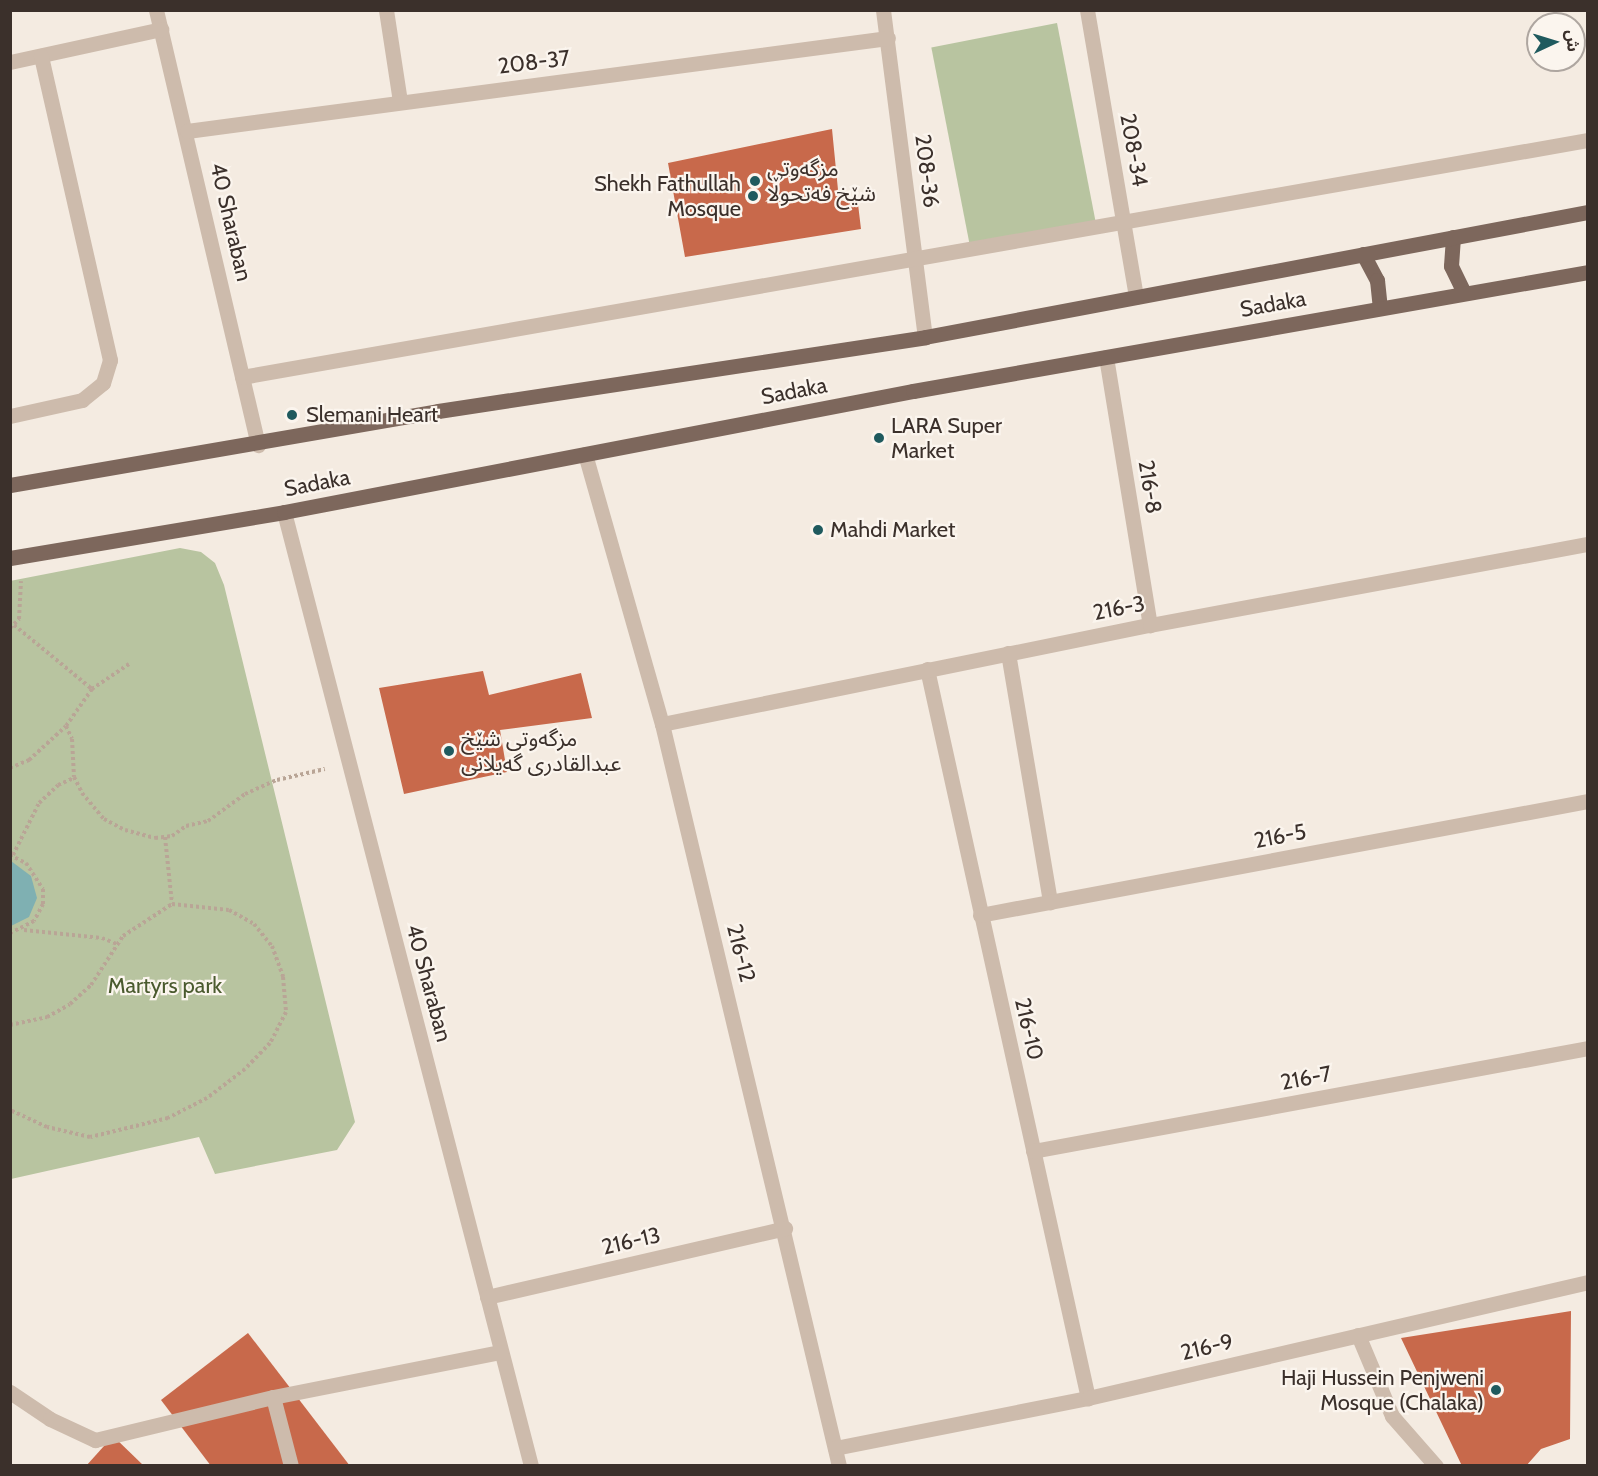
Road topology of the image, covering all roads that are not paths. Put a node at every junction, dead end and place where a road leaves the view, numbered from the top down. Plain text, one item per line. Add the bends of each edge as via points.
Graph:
1 (156, 10) edge
2 (386, 10) edge
3 (883, 10) edge
4 (1087, 10) edge
5 (160, 29) junction
6 (888, 38) junction
7 (40, 56) junction
8 (10, 62) edge
9 (400, 102) junction
10 (187, 131) junction
11 (1587, 140) edge
12 (1587, 212) edge
13 (1124, 223) junction
14 (1453, 237) junction
15 (1364, 254) junction
16 (916, 261) junction
17 (1587, 272) edge
18 (1464, 293) junction
19 (1136, 297) junction
20 (1380, 309) junction
21 (926, 337) junction
22 (1106, 357) junction
23 (242, 377) junction
24 (10, 416) edge
25 (258, 445) junction
26 (585, 454) junction
27 (10, 485) edge
28 (284, 512) junction
29 (1587, 544) edge
30 (15, 557) edge
31 (1150, 625) junction
32 (1008, 653) junction
33 (927, 669) junction
34 (662, 724) junction
35 (1587, 801) edge
36 (1050, 902) junction
37 (980, 915) junction
38 (1587, 1048) edge
39 (1033, 1151) junction
40 (785, 1228) junction
41 (1587, 1282) edge
42 (487, 1297) junction
43 (1358, 1335) junction
44 (501, 1352) junction
45 (10, 1392) edge
46 (273, 1397) junction
47 (1088, 1398) junction
48 (835, 1448) junction
49 (291, 1466) edge
50 (531, 1466) edge
51 (840, 1466) edge
52 (1436, 1466) edge

1 - 5 street, 40 Sharaban
2 - 9 street
3 - 6 street, 208-36
4 - 13 street, 208-34
5 - 7 street
5 - 10 street, 40 Sharaban
6 - 9 street, 208-37
6 - 16 street, 208-36
7 - 8 street
7 - 24 street via 110,360 103,383 82,400
9 - 10 street, 208-37
10 - 23 street, 40 Sharaban
11 - 13 street
12 - 14 main road, Sadaka
13 - 16 street
13 - 19 street, 208-34
14 - 15 main road, Sadaka
14 - 18 main road via 1451,266
15 - 19 main road, Sadaka
15 - 20 main road via 1377,280
16 - 21 street, 208-36
16 - 23 street
17 - 18 main road, Sadaka
18 - 20 main road, Sadaka
19 - 21 main road, Sadaka
20 - 22 main road, Sadaka
21 - 25 main road, Sadaka via 438,411
22 - 26 main road, Sadaka
22 - 31 street, 216-8
23 - 25 street, 40 Sharaban
25 - 27 main road, Sadaka
26 - 28 main road, Sadaka
26 - 34 street, 216-12
28 - 30 main road, Sadaka
28 - 42 street, 40 Sharaban
29 - 31 street, 216-3
31 - 32 street, 216-3
32 - 33 street, 216-3
32 - 36 street
33 - 34 street, 216-3
33 - 37 street, 216-10
34 - 40 street, 216-12
35 - 36 street, 216-5
36 - 37 street, 216-5
37 - 39 street, 216-10
38 - 39 street, 216-7
39 - 47 street, 216-10
40 - 42 street, 216-13
40 - 48 street, 216-12
41 - 43 street, 216-9
42 - 44 street, 40 Sharaban
43 - 47 street, 216-9
43 - 52 street via 1392,1416
44 - 46 street
44 - 50 street, 40 Sharaban
45 - 46 street via 50,1419 95,1440
46 - 49 street
47 - 48 street, 216-9
48 - 51 street, 216-12

